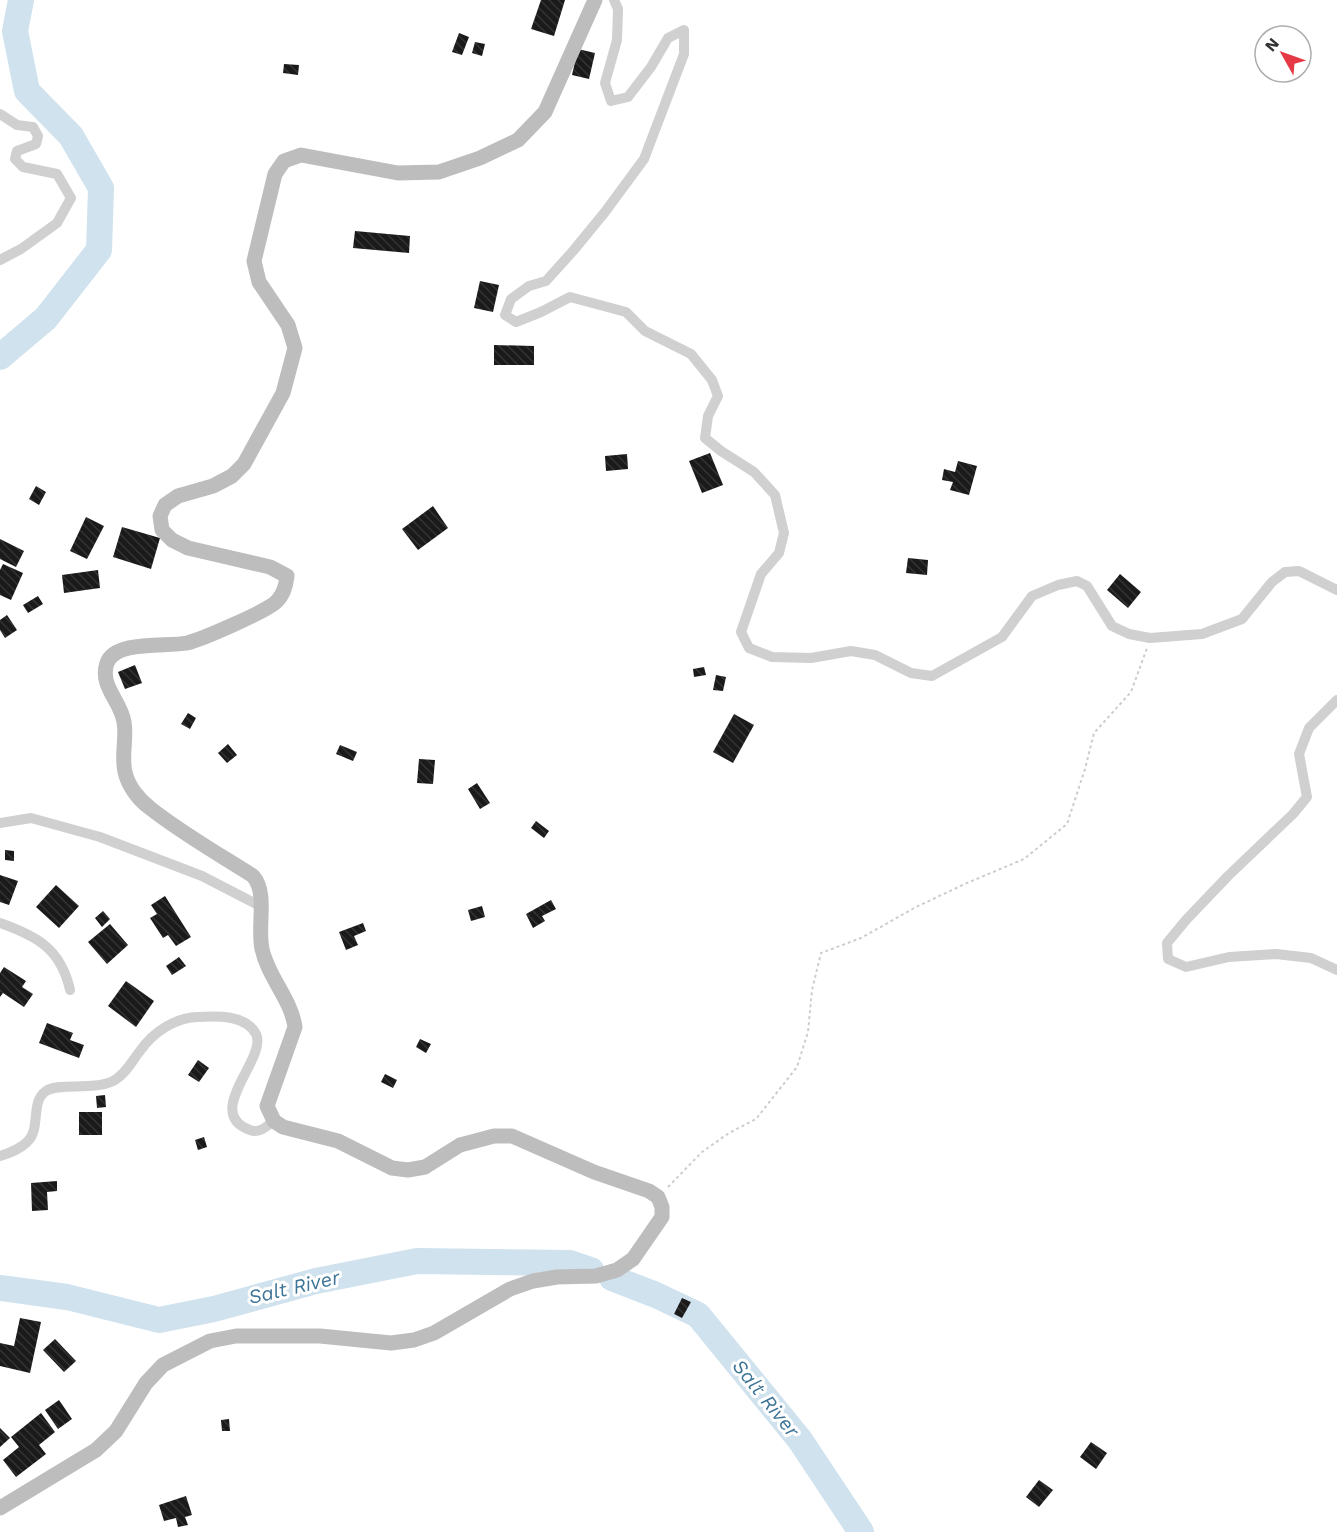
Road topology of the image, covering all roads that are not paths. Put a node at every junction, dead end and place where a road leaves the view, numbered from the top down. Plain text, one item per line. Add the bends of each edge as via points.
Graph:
1 (595, 0) edge
2 (614, 0) edge
3 (0, 114) edge
4 (0, 260) edge
5 (1337, 590) edge
6 (1337, 700) edge
7 (0, 823) edge
8 (260, 906) junction
9 (0, 923) edge
10 (1337, 970) edge
11 (70, 990) dead end
12 (274, 1121) junction
13 (0, 1156) edge
14 (0, 1508) edge

1 - 8 street via 545,112 518,140 439,172 398,173 301,155 284,161 274,174 254,261 259,282 288,325 295,348 284,393 244,464 232,476 178,496 160,516 162,530 172,540 188,548 270,567 287,576 285,588 277,601 263,611 189,643 130,647 117,652 108,661 105,674 108,690 123,713 124,770 131,788 149,808 252,876 261,892
2 - 5 street via 618,9 617,40 604,83 611,101 628,97 668,38 684,30 684,54 644,159 573,251 546,281 529,286 511,299 505,315 516,322 570,297 626,312 645,331 691,354 712,380 718,396 708,416 705,438 754,472 775,495 784,533 779,553 761,574 741,632 749,648 772,657 811,658 851,651 875,655 911,673 932,676 1002,637 1032,596 1058,585 1077,581 1088,586 1112,626 1150,638 1202,634 1242,618 1285,572 1299,571
3 - 4 street via 16,125 33,127 38,136 36,144 17,151 15,159 23,167 57,174 71,198 57,223
6 - 10 street via 1310,728 1299,754 1307,797 1167,943 1168,959 1186,967 1229,957 1276,954 1311,958
7 - 8 street via 31,818 100,837 202,876
8 - 12 street via 261,946 267,967 295,1026 267,1106
9 - 11 street via 28,933 56,954 67,974
12 - 13 street via 254,1132 234,1118 235,1095 257,1046 256,1034 243,1022 222,1016 189,1017 173,1022 153,1037 113,1081 90,1088 54,1087 45,1091 28,1141
12 - 14 street via 283,1127 338,1141 392,1168 408,1170 425,1167 460,1145 494,1136 512,1136 649,1191 658,1197 662,1217 633,1259 617,1270 596,1276 533,1281 510,1289 434,1333 414,1340 391,1343 320,1336 236,1336 210,1341 164,1365 146,1383 116,1431 96,1450

